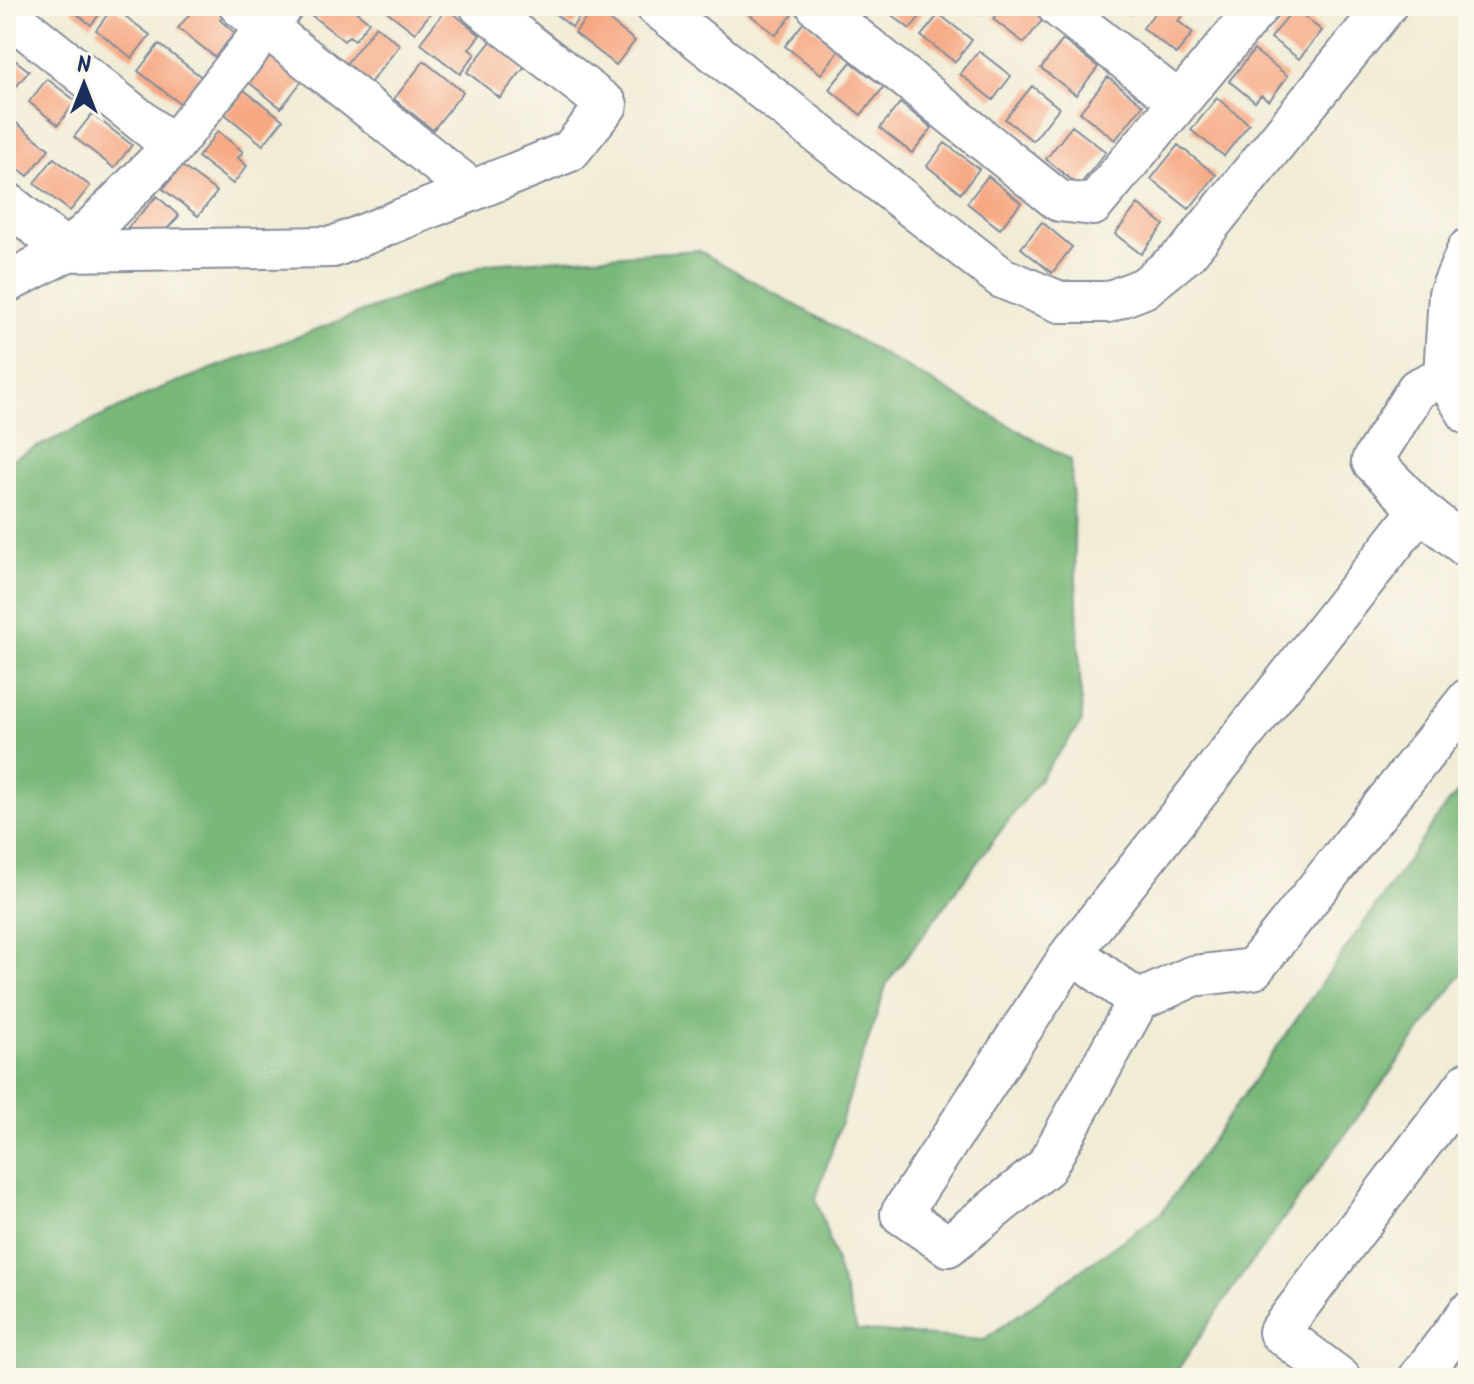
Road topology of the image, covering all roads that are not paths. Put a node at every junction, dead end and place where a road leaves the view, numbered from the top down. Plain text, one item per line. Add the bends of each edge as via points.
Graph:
1 (480, 6) edge
2 (656, 6) edge
3 (817, 6) edge
4 (1057, 6) edge
5 (1259, 6) edge
6 (1386, 6) edge
7 (6, 13) edge
8 (263, 13) edge
9 (1179, 102) junction
10 (173, 146) junction
11 (472, 190) junction
12 (6, 202) edge
13 (1468, 249) edge
14 (67, 251) junction
15 (6, 283) edge
16 (1444, 376) junction
17 (1468, 414) edge
18 (1420, 510) junction
19 (1468, 548) edge
20 (1468, 699) edge
21 (1072, 952) junction
22 (1138, 1001) junction
23 (1468, 1082) edge
24 (1468, 1313) edge
25 (1340, 1378) edge
26 (1419, 1378) edge

1 - 11 street via 607,105 570,151
2 - 6 street via 1002,278 1060,302 1108,302 1144,288 1187,253
3 - 9 street via 1059,201 1093,205
4 - 9 street
5 - 9 street
7 - 10 street
8 - 10 street
8 - 11 street
10 - 14 street
11 - 14 street via 333,247
12 - 14 street
13 - 16 street via 1449,294
14 - 15 street
16 - 17 street
16 - 18 street via 1417,389 1372,461
18 - 19 street
18 - 21 street
20 - 22 street via 1253,969 1193,976
21 - 22 street
21 - 22 street via 901,1214 948,1246 1046,1167
23 - 25 street via 1279,1332
24 - 26 street

